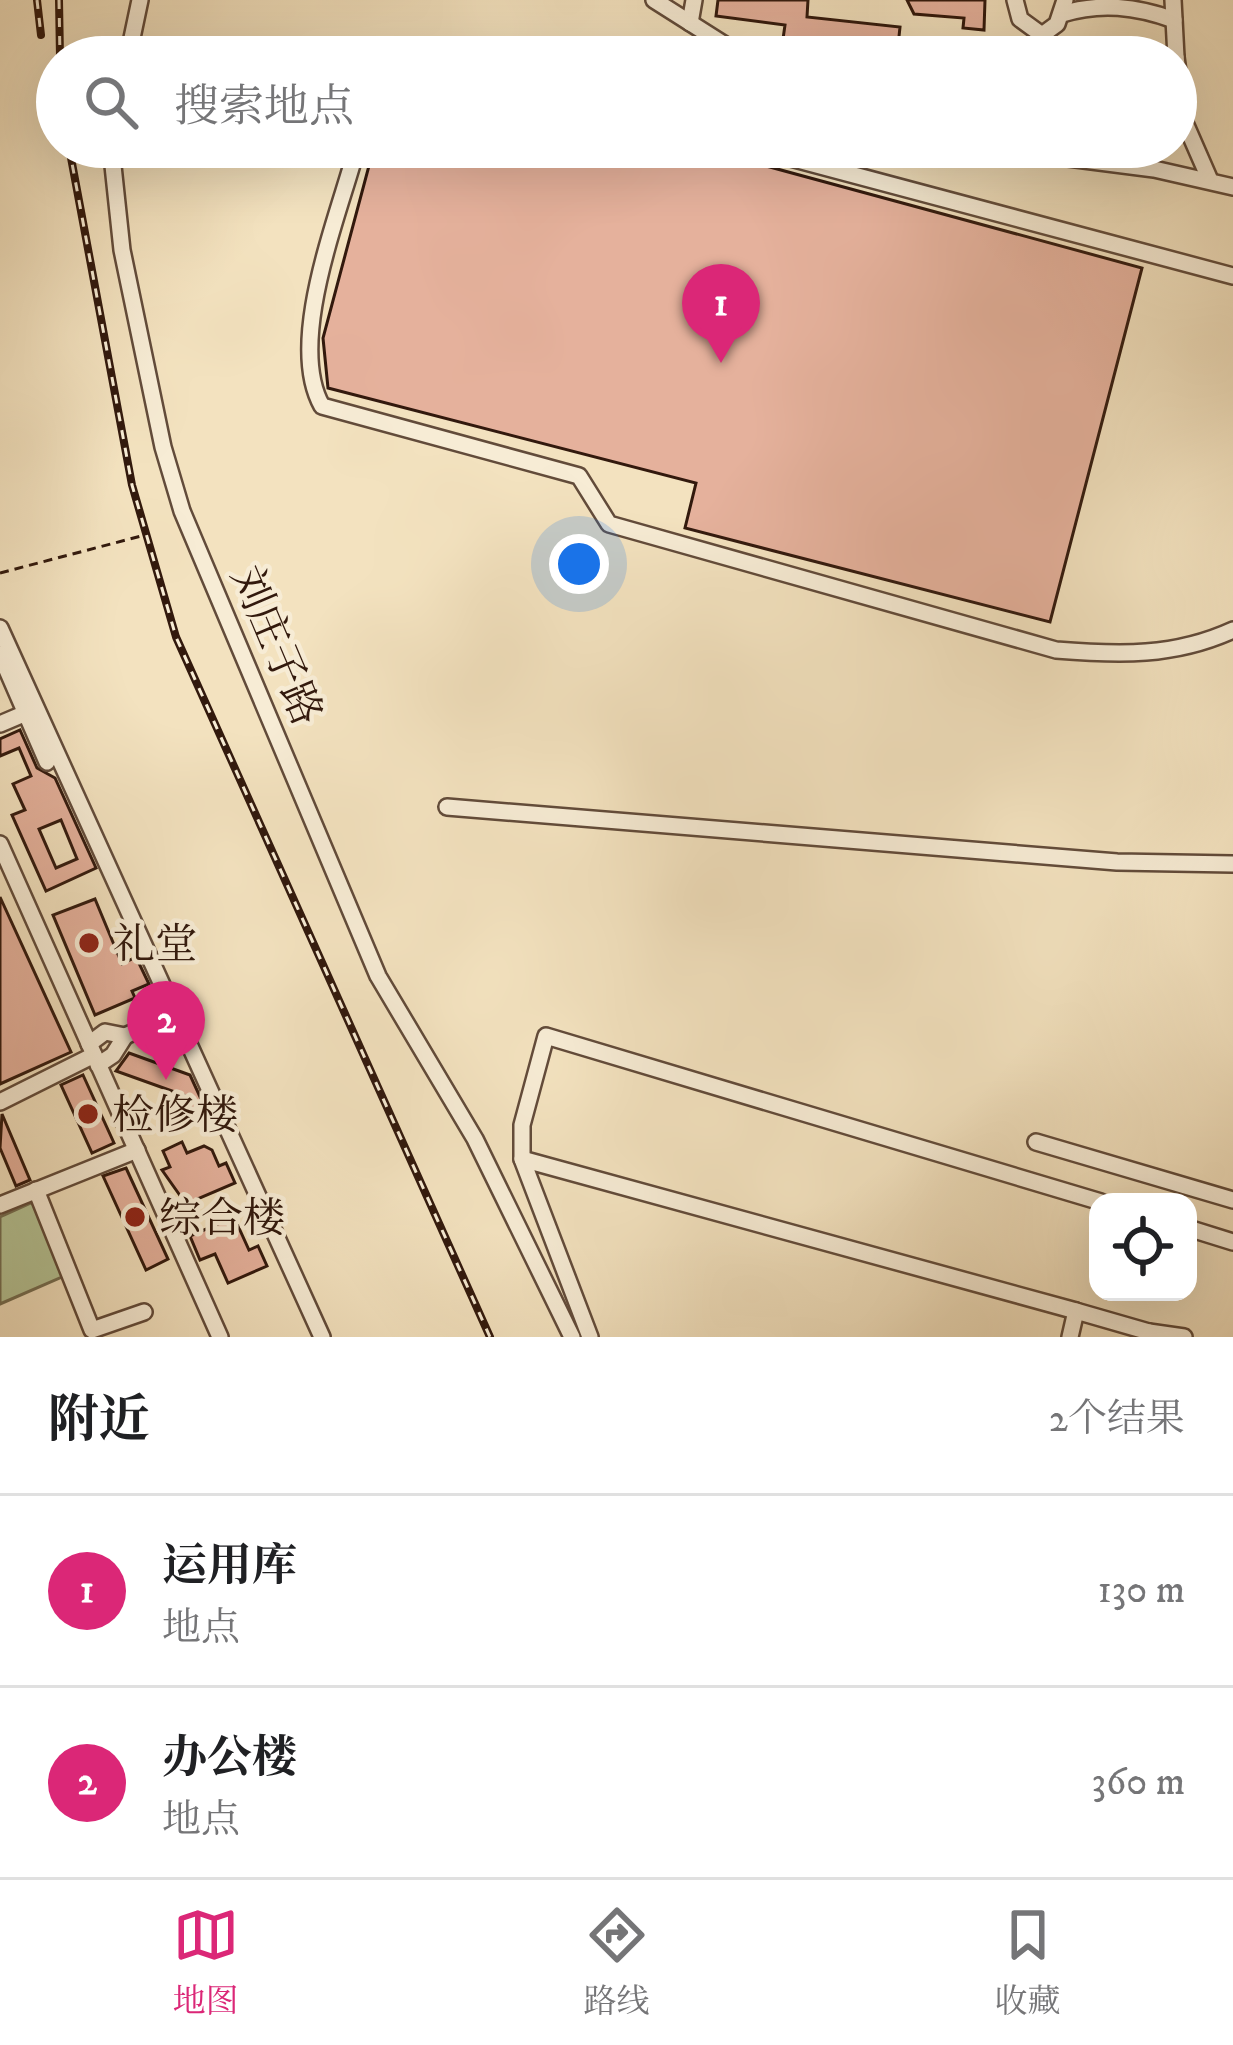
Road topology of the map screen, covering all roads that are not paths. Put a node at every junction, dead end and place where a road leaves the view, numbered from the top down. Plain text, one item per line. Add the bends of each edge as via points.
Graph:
1 (140, 0) edge
2 (654, 0) edge
3 (694, 0) edge
4 (1015, 0) edge
5 (1173, 0) edge
6 (1063, 7) edge
7 (1174, 20) junction
8 (690, 23) junction
9 (1039, 35) joint
10 (132, 36) edge
11 (711, 36) edge
12 (1175, 36) edge
13 (1197, 152) edge
14 (113, 168) edge
15 (351, 168) edge
16 (828, 168) edge
17 (1141, 168) edge
18 (1209, 178) junction
19 (1233, 187) edge
20 (1233, 275) edge
21 (0, 628) edge
22 (1233, 630) edge
23 (0, 654) edge
24 (26, 713) junction
25 (0, 724) edge
26 (47, 762) dead end
27 (447, 807) dead end
28 (0, 844) edge
29 (1233, 864) edge
30 (177, 1013) junction
31 (94, 1055) junction
32 (0, 1102) edge
33 (1036, 1142) dead end
34 (136, 1150) junction
35 (522, 1160) junction
36 (36, 1190) junction
37 (1089, 1199) edge
38 (1233, 1200) edge
39 (0, 1205) edge
40 (1197, 1231) edge
41 (1233, 1242) edge
42 (1076, 1311) junction
43 (144, 1312) dead end
44 (1149, 1334) edge
45 (220, 1337) edge
46 (322, 1337) edge
47 (572, 1337) edge
48 (590, 1337) edge
49 (1070, 1337) edge
50 (1184, 1337) edge

1 - 10 street
2 - 8 street
3 - 8 street
4 - 9 street via 1020,19
5 - 7 street
6 - 7 street via 1127,8
6 - 9 street
7 - 12 street
8 - 11 street
13 - 18 street
14 - 47 street, 刘庄子路 via 122,250 182,511 379,976 475,1139
15 - 22 street via 310,321 310,386 322,406 579,476 608,524 1056,650 1166,652
16 - 20 street
17 - 18 street
18 - 19 street
21 - 30 street
23 - 24 street
24 - 25 street
24 - 26 street
27 - 29 street via 1117,862
28 - 31 street
30 - 31 street
30 - 46 street
31 - 32 street
31 - 34 street
33 - 38 street
34 - 36 street
34 - 45 street
35 - 37 street via 522,1125 546,1036
35 - 42 street
35 - 48 street
36 - 39 street
36 - 43 street via 92,1330
40 - 41 street
42 - 44 street
42 - 49 street
44 - 50 street

